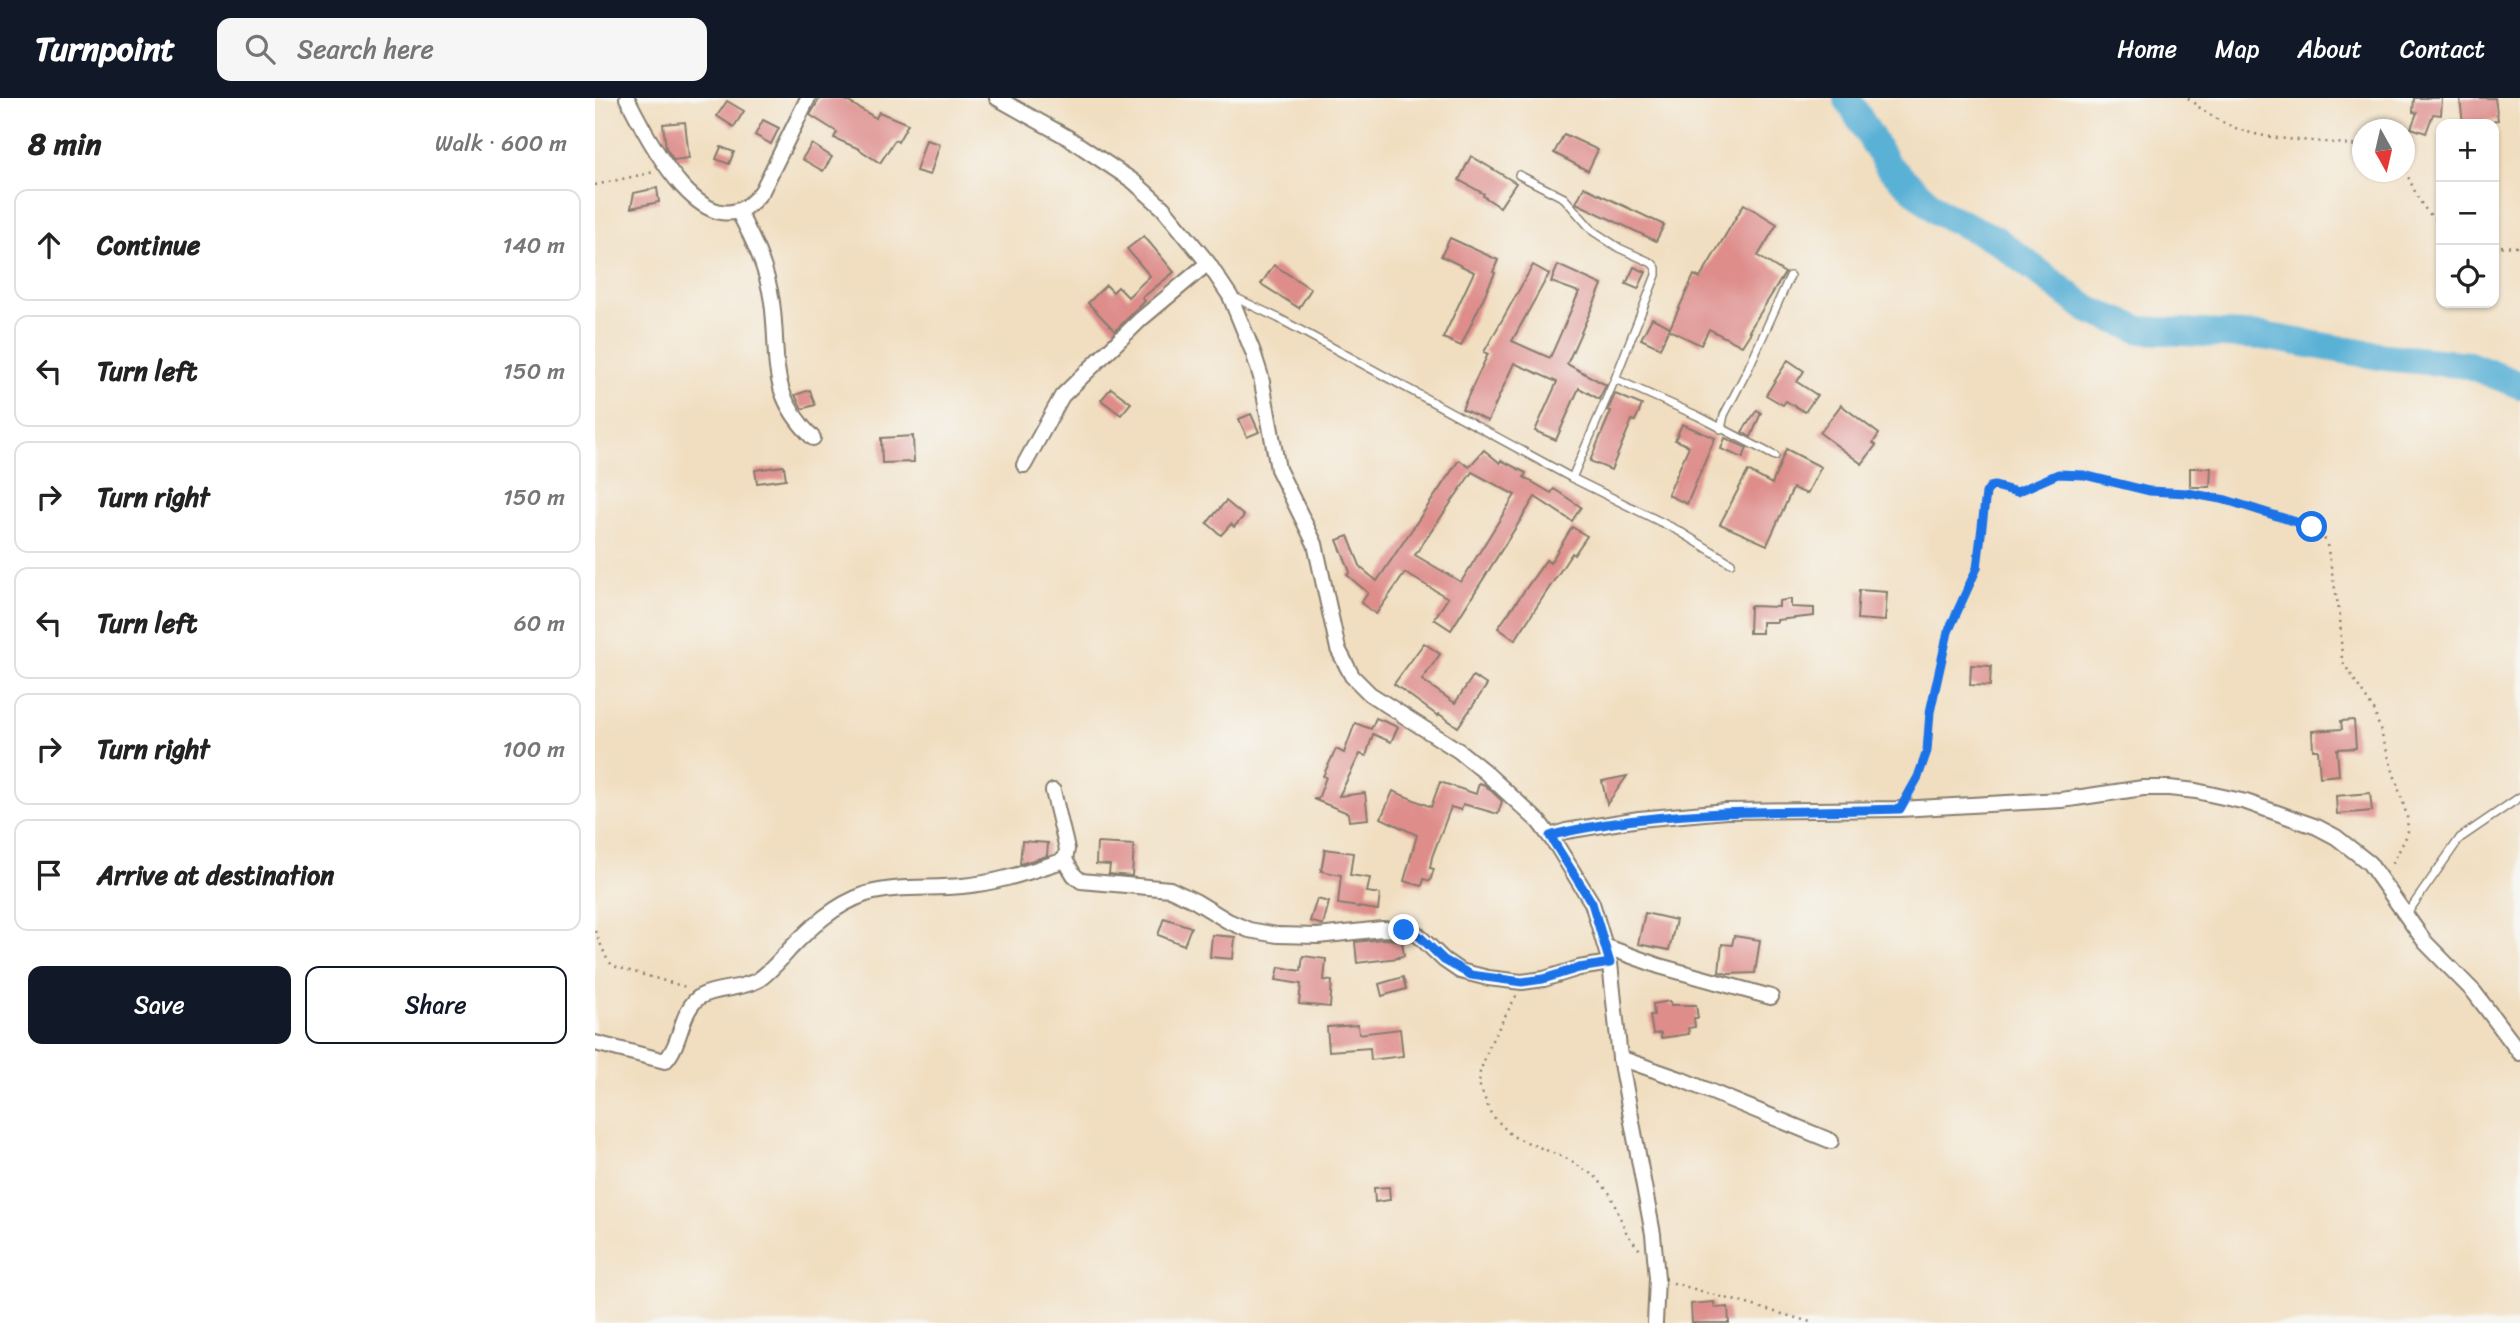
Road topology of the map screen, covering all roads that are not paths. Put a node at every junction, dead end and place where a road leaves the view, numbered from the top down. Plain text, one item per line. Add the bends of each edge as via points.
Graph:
1 (627, 98) edge
2 (808, 98) edge
3 (997, 98) edge
4 (1519, 175) dead end
5 (738, 211) junction
6 (1208, 262) junction
7 (1790, 276) dead end
8 (1230, 296) junction
9 (1615, 379) junction
10 (1721, 429) junction
11 (813, 438) dead end
12 (1775, 456) dead end
13 (1024, 465) dead end
14 (1572, 478) junction
15 (1731, 564) dead end
16 (1053, 791) dead end
17 (2520, 797) edge
18 (1550, 836) junction
19 (1065, 860) junction
20 (2405, 915) junction
21 (1607, 947) junction
22 (1610, 963) junction
23 (1771, 997) dead end
24 (595, 1043) edge
25 (2520, 1053) edge
26 (1620, 1058) junction
27 (1831, 1141) dead end
28 (1655, 1323) edge

1 - 5 street via 647,138 695,199 712,209
2 - 5 street via 762,191 752,205
3 - 6 street via 1133,181 1163,208
4 - 9 lane via 1564,198 1593,231 1656,268
5 - 11 street via 765,268 781,394
6 - 8 street
6 - 13 street via 1062,396
7 - 10 lane
8 - 14 lane
8 - 18 street via 1261,377 1278,469 1315,544 1338,649 1352,676 1370,694 1485,772
9 - 10 lane
9 - 14 lane
10 - 12 lane
14 - 15 lane via 1679,531
16 - 19 street via 1067,849
17 - 20 lane via 2460,838
18 - 20 street via 1639,819 1726,811 1900,809 2062,800 2169,788 2246,802 2317,827 2369,863
18 - 21 street via 1592,903
19 - 22 street via 1081,881 1170,889 1249,930 1318,936 1404,930 1417,934 1444,960 1471,975 1522,982
19 - 24 street via 1010,878 901,888 843,903 758,980 701,996 691,1006 672,1054 665,1060
20 - 25 street via 2424,942 2474,992
21 - 22 street
21 - 23 street
22 - 26 street
26 - 27 street
26 - 28 street via 1656,1262

